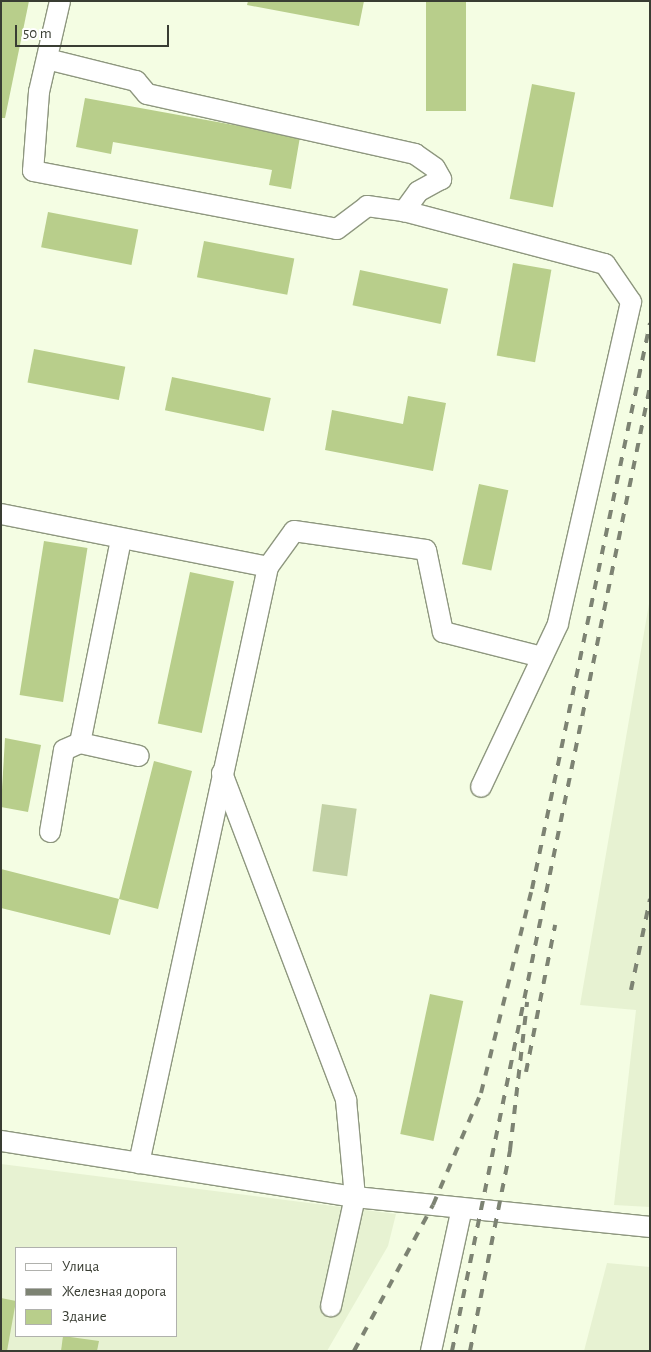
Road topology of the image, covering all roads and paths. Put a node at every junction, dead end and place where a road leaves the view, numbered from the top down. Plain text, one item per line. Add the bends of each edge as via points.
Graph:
1 (60, 1) edge
2 (47, 59) junction
3 (404, 211) junction
4 (1, 514) edge
5 (121, 540) junction
6 (268, 567) junction
7 (542, 657) junction
8 (80, 742) junction
9 (139, 756) dead end
10 (222, 773) junction
11 (481, 787) dead end
12 (50, 832) dead end
13 (1, 1141) edge
14 (139, 1163) junction
15 (355, 1197) junction
16 (462, 1208) junction
17 (650, 1227) edge
18 (331, 1306) dead end
19 (431, 1351) edge

1 - 2 street
2 - 3 street via 136,81 147,94 414,154 435,168 441,179 418,192
2 - 3 street via 39,92 33,171 337,230 368,206
3 - 7 street via 605,264 631,302 558,624
4 - 5 street
5 - 6 street
5 - 8 street
6 - 7 street via 294,531 426,550 443,632
6 - 10 street
7 - 11 street
8 - 9 street
8 - 12 street via 64,750
10 - 14 street
10 - 15 street via 346,1100
13 - 14 street
14 - 15 street
15 - 16 street
15 - 18 street
16 - 17 street
16 - 19 street

